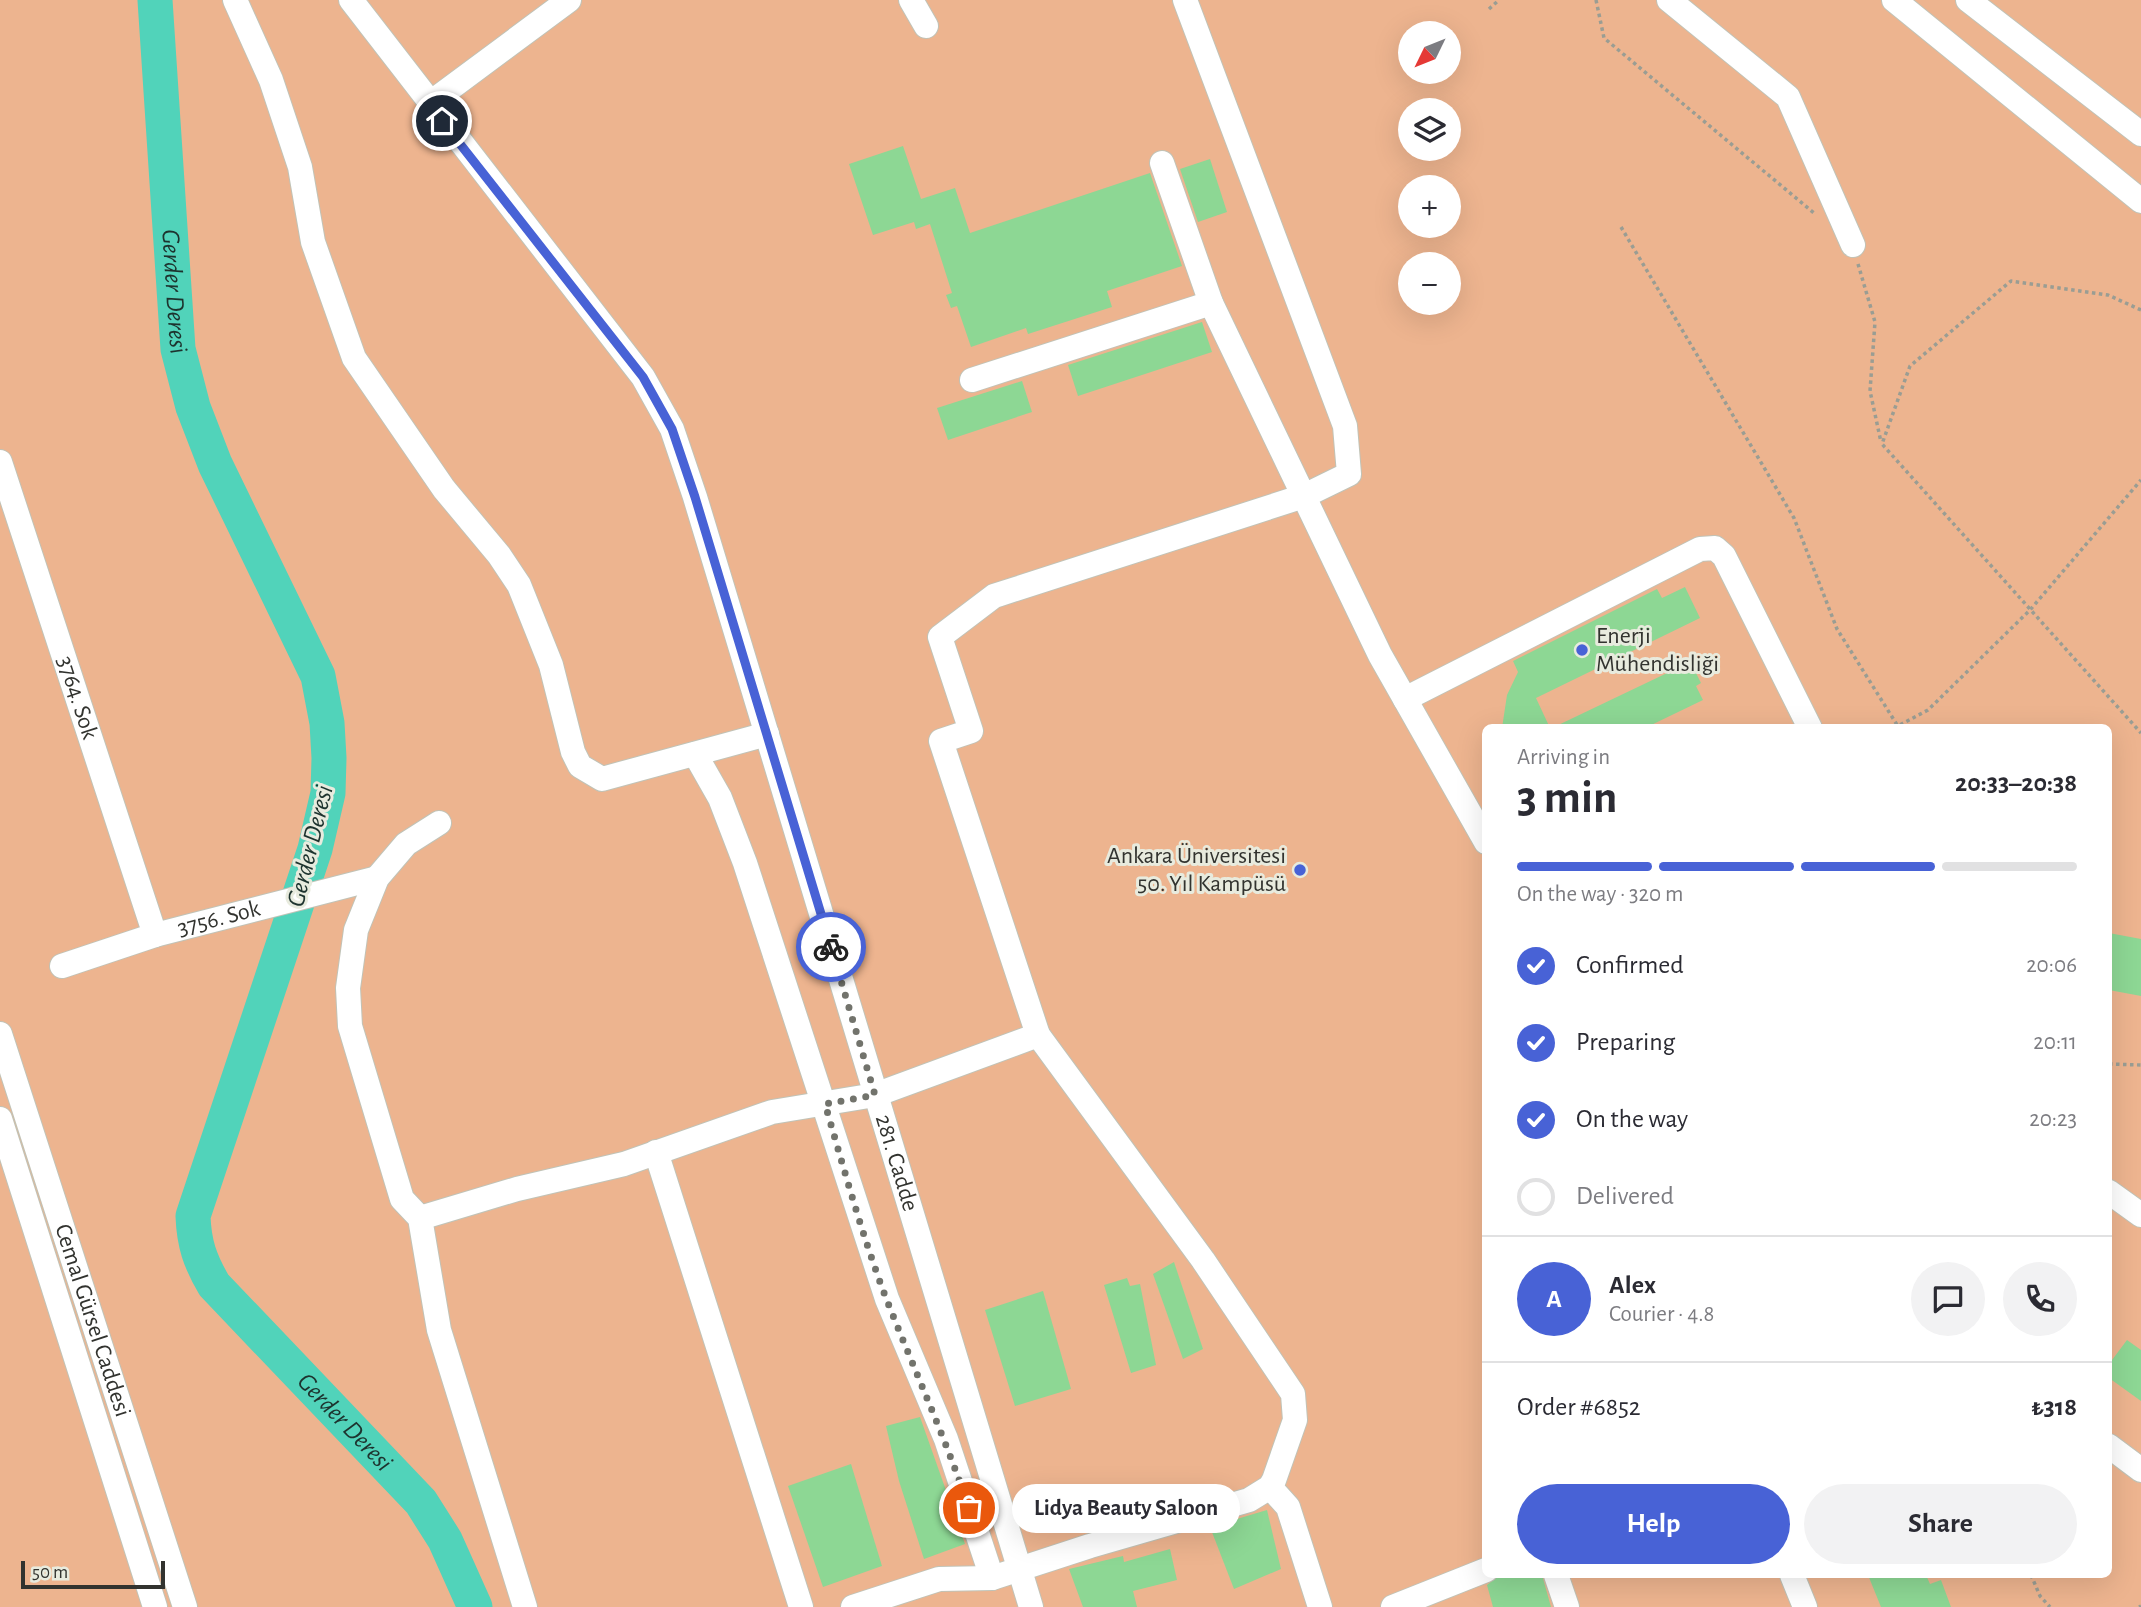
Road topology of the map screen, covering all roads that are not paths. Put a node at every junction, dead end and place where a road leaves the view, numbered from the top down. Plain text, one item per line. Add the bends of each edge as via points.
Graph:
1 (235, 0) edge
2 (351, 0) edge
3 (569, 0) edge
4 (911, 0) edge
5 (1185, 0) edge
6 (1669, 0) edge
7 (1894, 0) edge
8 (1968, 0) edge
9 (926, 26) dead end
10 (429, 104) junction
11 (2141, 134) edge
12 (1162, 163) dead end
13 (2141, 201) edge
14 (1853, 245) road end
15 (1211, 303) junction
16 (972, 380) dead end
17 (0, 462) edge
18 (1304, 496) junction
19 (1405, 699) junction
20 (1808, 724) edge
21 (767, 734) junction
22 (695, 754) junction
23 (439, 823) dead end
24 (1482, 835) edge
25 (377, 878) junction
26 (155, 935) junction
27 (62, 966) dead end
28 (0, 1034) edge
29 (1038, 1035) junction
30 (875, 1095) junction
31 (825, 1104) junction
32 (0, 1119) edge
33 (656, 1153) junction
34 (2112, 1194) edge
35 (2141, 1215) edge
36 (420, 1218) junction
37 (2112, 1448) edge
38 (2141, 1470) edge
39 (1270, 1486) junction
40 (1019, 1570) junction
41 (1482, 1572) edge
42 (992, 1578) junction
43 (1557, 1578) edge
44 (1794, 1578) edge
45 (155, 1607) edge
46 (185, 1607) edge
47 (525, 1607) edge
48 (801, 1607) edge
49 (853, 1607) edge
50 (1031, 1607) edge
51 (1320, 1607) edge
52 (1394, 1607) edge
53 (1567, 1607) edge
54 (1805, 1607) edge

1 - 22 street via 271,80 300,167 313,243 354,358 444,489 519,584 540,633 566,734 580,766 602,779
2 - 10 street, 281. Cadde
3 - 10 street
4 - 9 street
5 - 18 street via 1345,426 1349,474
6 - 14 street via 1788,97
7 - 13 street
8 - 11 street
10 - 21 street, 281. Cadde via 656,396 695,497
12 - 15 street
15 - 16 street
15 - 18 street
17 - 26 street, 3764. Sok
18 - 19 street
18 - 29 street via 994,596 940,637 971,731 941,741
19 - 20 street via 1700,549 1710,548 1724,556
19 - 24 street
21 - 22 street
21 - 30 street, 281. Cadde
22 - 31 street via 720,798 745,863
23 - 25 street via 406,844
25 - 26 street, 3756. Sok
25 - 36 street via 356,930 347,1006 402,1199
26 - 27 street, 3756. Sok
28 - 46 street, Cemal Gürsel Caddesi
29 - 30 street
29 - 39 street via 1203,1259 1293,1394 1295,1420
30 - 31 street
30 - 40 street, 281. Cadde
31 - 33 street via 772,1112
31 - 42 street via 887,1299 946,1439
32 - 45 street, Cemal Gürsel Caddesi
33 - 36 street
33 - 48 street
34 - 35 street
36 - 47 street via 439,1330
37 - 38 street
39 - 40 street via 1249,1500
39 - 51 street via 1288,1507
40 - 42 street
40 - 50 street, 281. Cadde
41 - 52 street
42 - 49 street via 940,1579
43 - 53 street
44 - 54 street

